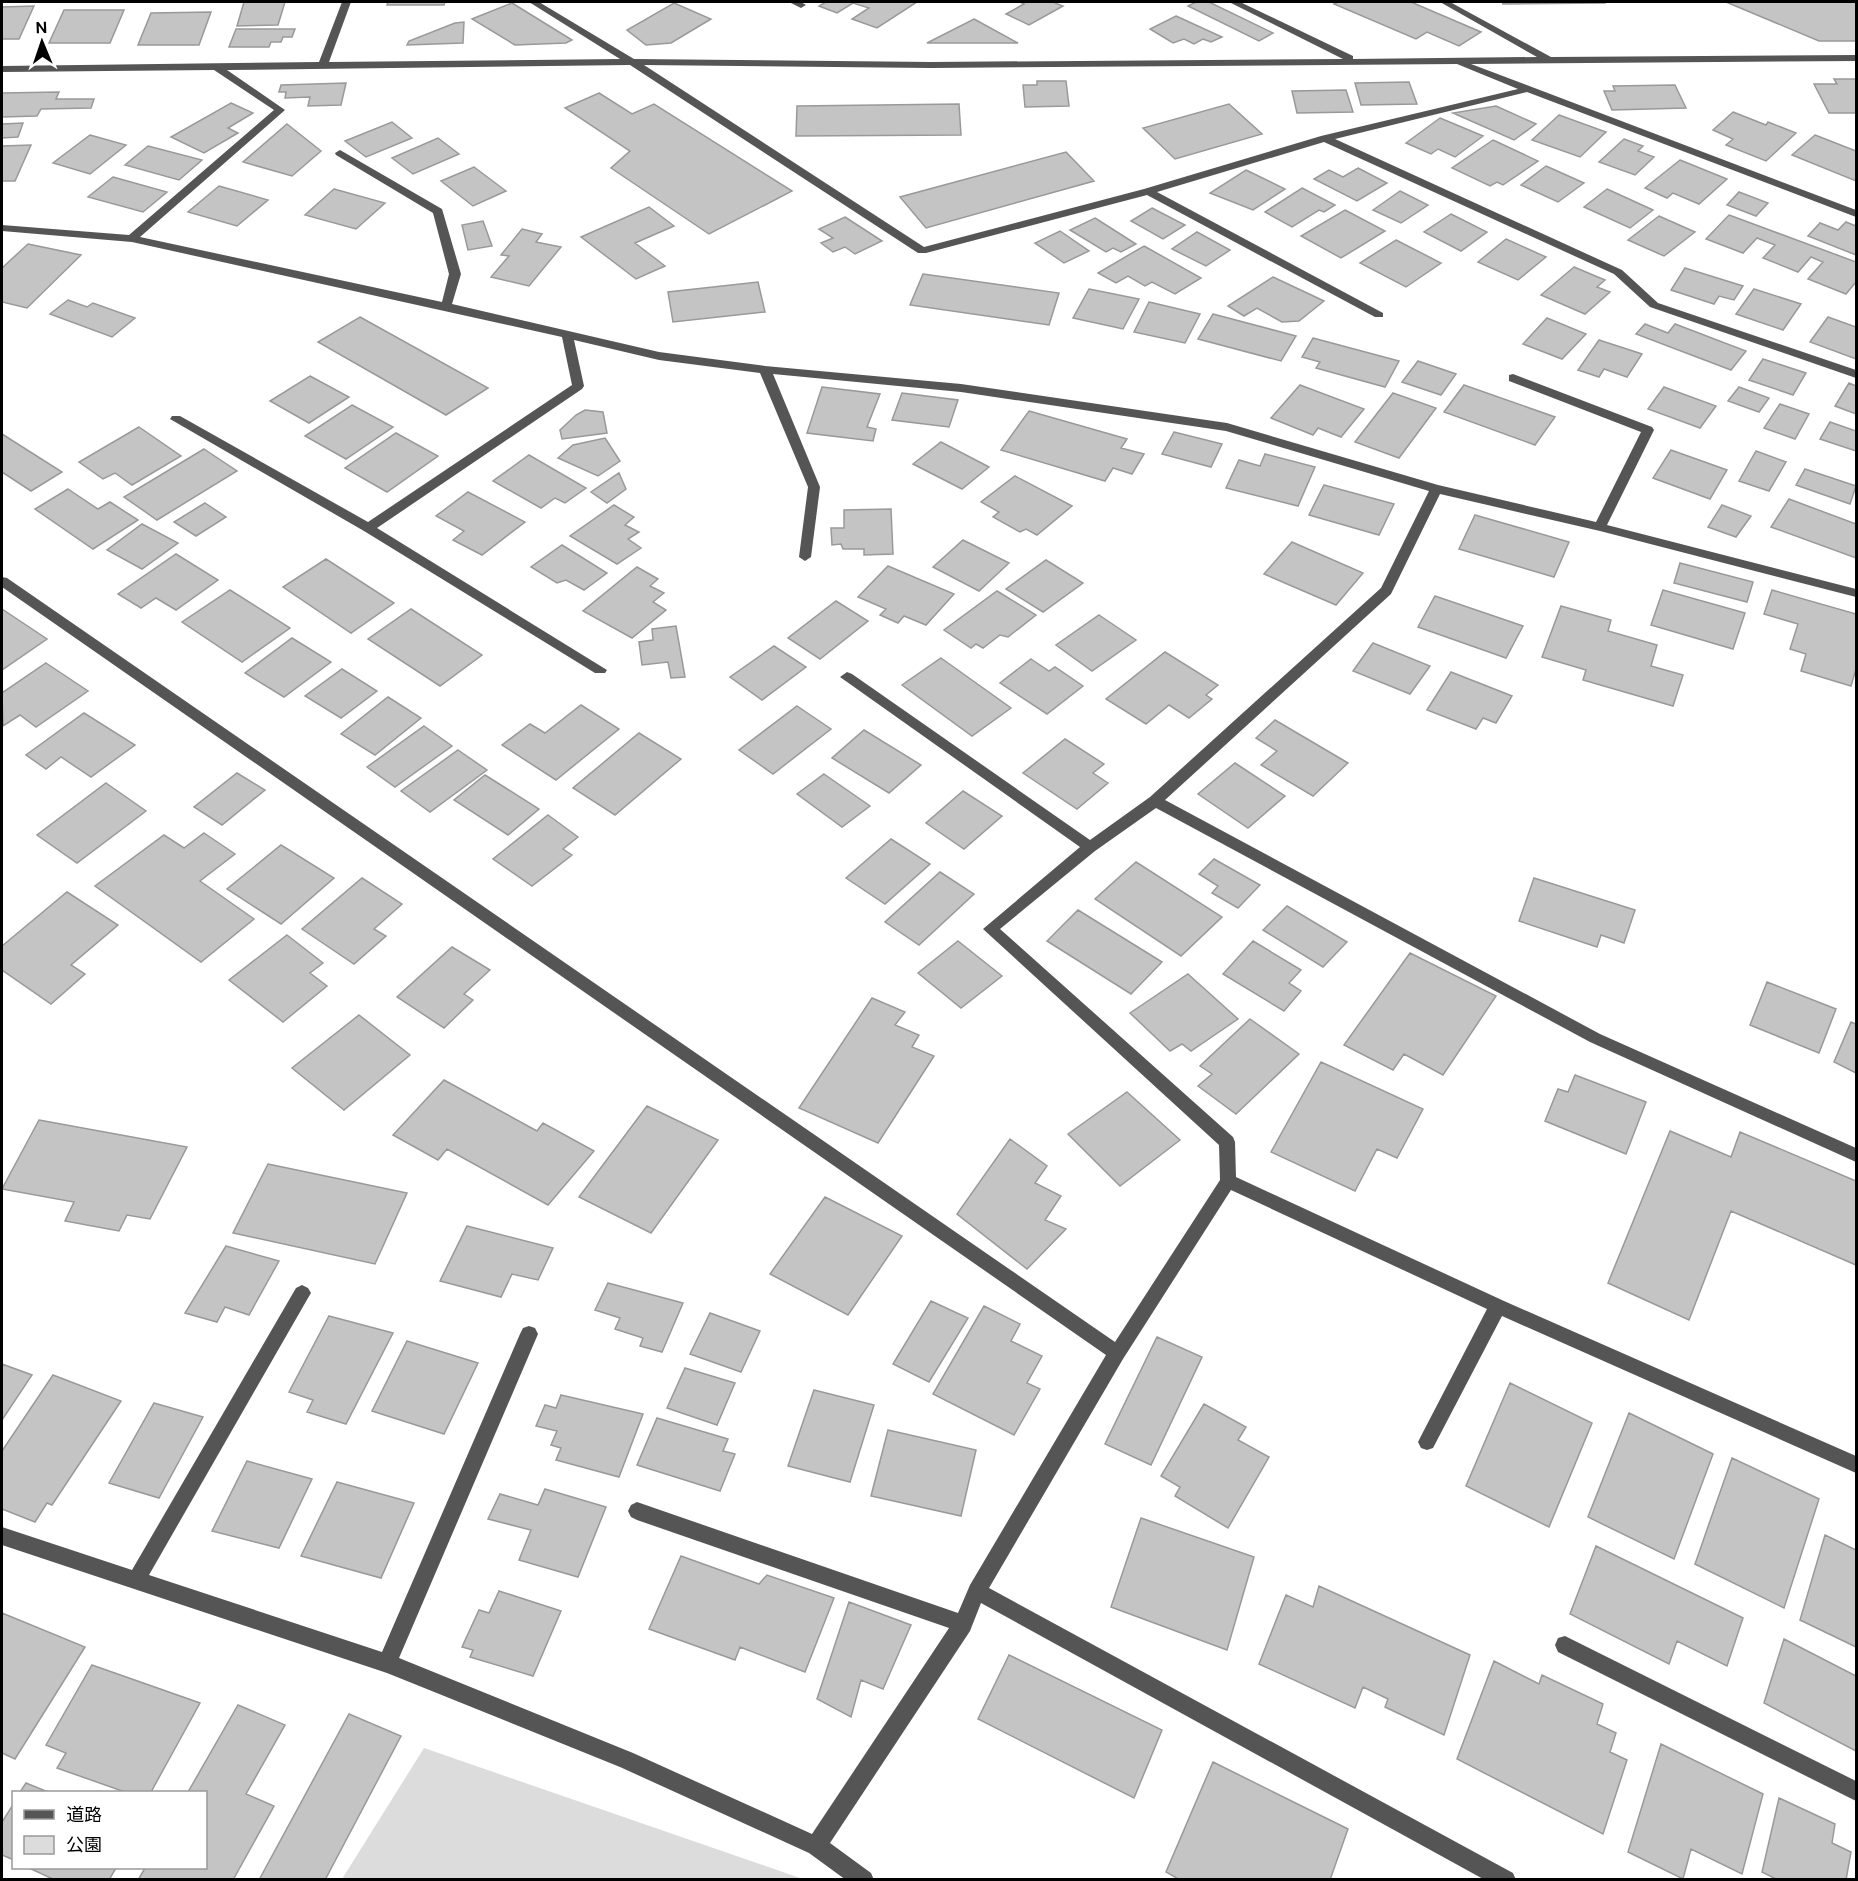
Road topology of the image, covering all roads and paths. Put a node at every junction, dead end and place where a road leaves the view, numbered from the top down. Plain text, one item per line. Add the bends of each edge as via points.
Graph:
1 (346, 2) edge
2 (533, 2) edge
3 (1233, 2) edge
4 (1444, 2) edge
5 (1857, 58) edge
6 (1551, 60) junction
7 (1353, 61) junction
8 (1454, 61) junction
9 (632, 62) junction
10 (322, 66) junction
11 (217, 67) junction
12 (2, 69) edge
13 (1528, 89) junction
14 (1325, 138) junction
15 (340, 153) dead end
16 (1148, 190) junction
17 (1857, 214) edge
18 (2, 228) edge
19 (132, 239) junction
20 (446, 306) junction
21 (1379, 315) dead end
22 (567, 334) junction
23 (765, 370) junction
24 (1857, 374) edge
25 (1513, 378) dead end
26 (176, 419) dead end
27 (1436, 489) junction
28 (1600, 527) junction
29 (368, 528) junction
30 (805, 557) dead end
31 (2, 581) edge
32 (1857, 593) edge
33 (600, 670) dead end
34 (847, 677) dead end
35 (1155, 801) junction
36 (1090, 847) junction
37 (1857, 1155) edge
38 (1228, 1180) junction
39 (302, 1293) dead end
40 (1498, 1306) junction
41 (529, 1334) dead end
42 (1117, 1353) junction
43 (1427, 1442) dead end
44 (1857, 1465) edge
45 (637, 1511) dead end
46 (2, 1536) edge
47 (136, 1580) junction
48 (977, 1591) junction
49 (963, 1624) junction
50 (1565, 1645) dead end
51 (387, 1663) junction
52 (1857, 1791) edge
53 (816, 1846) junction
54 (864, 1880) edge
55 (1506, 1880) edge

1 - 10 street
2 - 9 street
3 - 7 street
4 - 6 street
5 - 6 street
6 - 8 street
7 - 8 street
7 - 9 street via 931,65
8 - 13 street
9 - 10 street
9 - 16 street via 922,251
10 - 11 street
11 - 12 street
11 - 19 street via 280,110
13 - 14 street
13 - 17 street
14 - 16 street
14 - 24 street via 1618,272 1654,305
15 - 20 street via 438,211 455,274
16 - 21 street
18 - 19 street
19 - 20 street
20 - 22 street
22 - 23 street via 659,356
22 - 29 street via 578,386
23 - 27 street via 961,388 1227,427
23 - 30 street via 814,487
25 - 28 street via 1648,430
26 - 29 street
27 - 28 street
27 - 35 street via 1386,591
28 - 32 street
29 - 33 street
31 - 42 street
34 - 36 street
35 - 36 street
35 - 37 street via 1595,1038
36 - 38 street via 990,929 1227,1142
38 - 40 street
38 - 42 street
39 - 47 street
40 - 43 street
40 - 44 street
41 - 51 street
42 - 48 street
45 - 49 street
46 - 47 street
47 - 51 street
48 - 49 street
48 - 55 street
49 - 53 street
50 - 52 street
51 - 53 street via 626,1760
53 - 54 street

